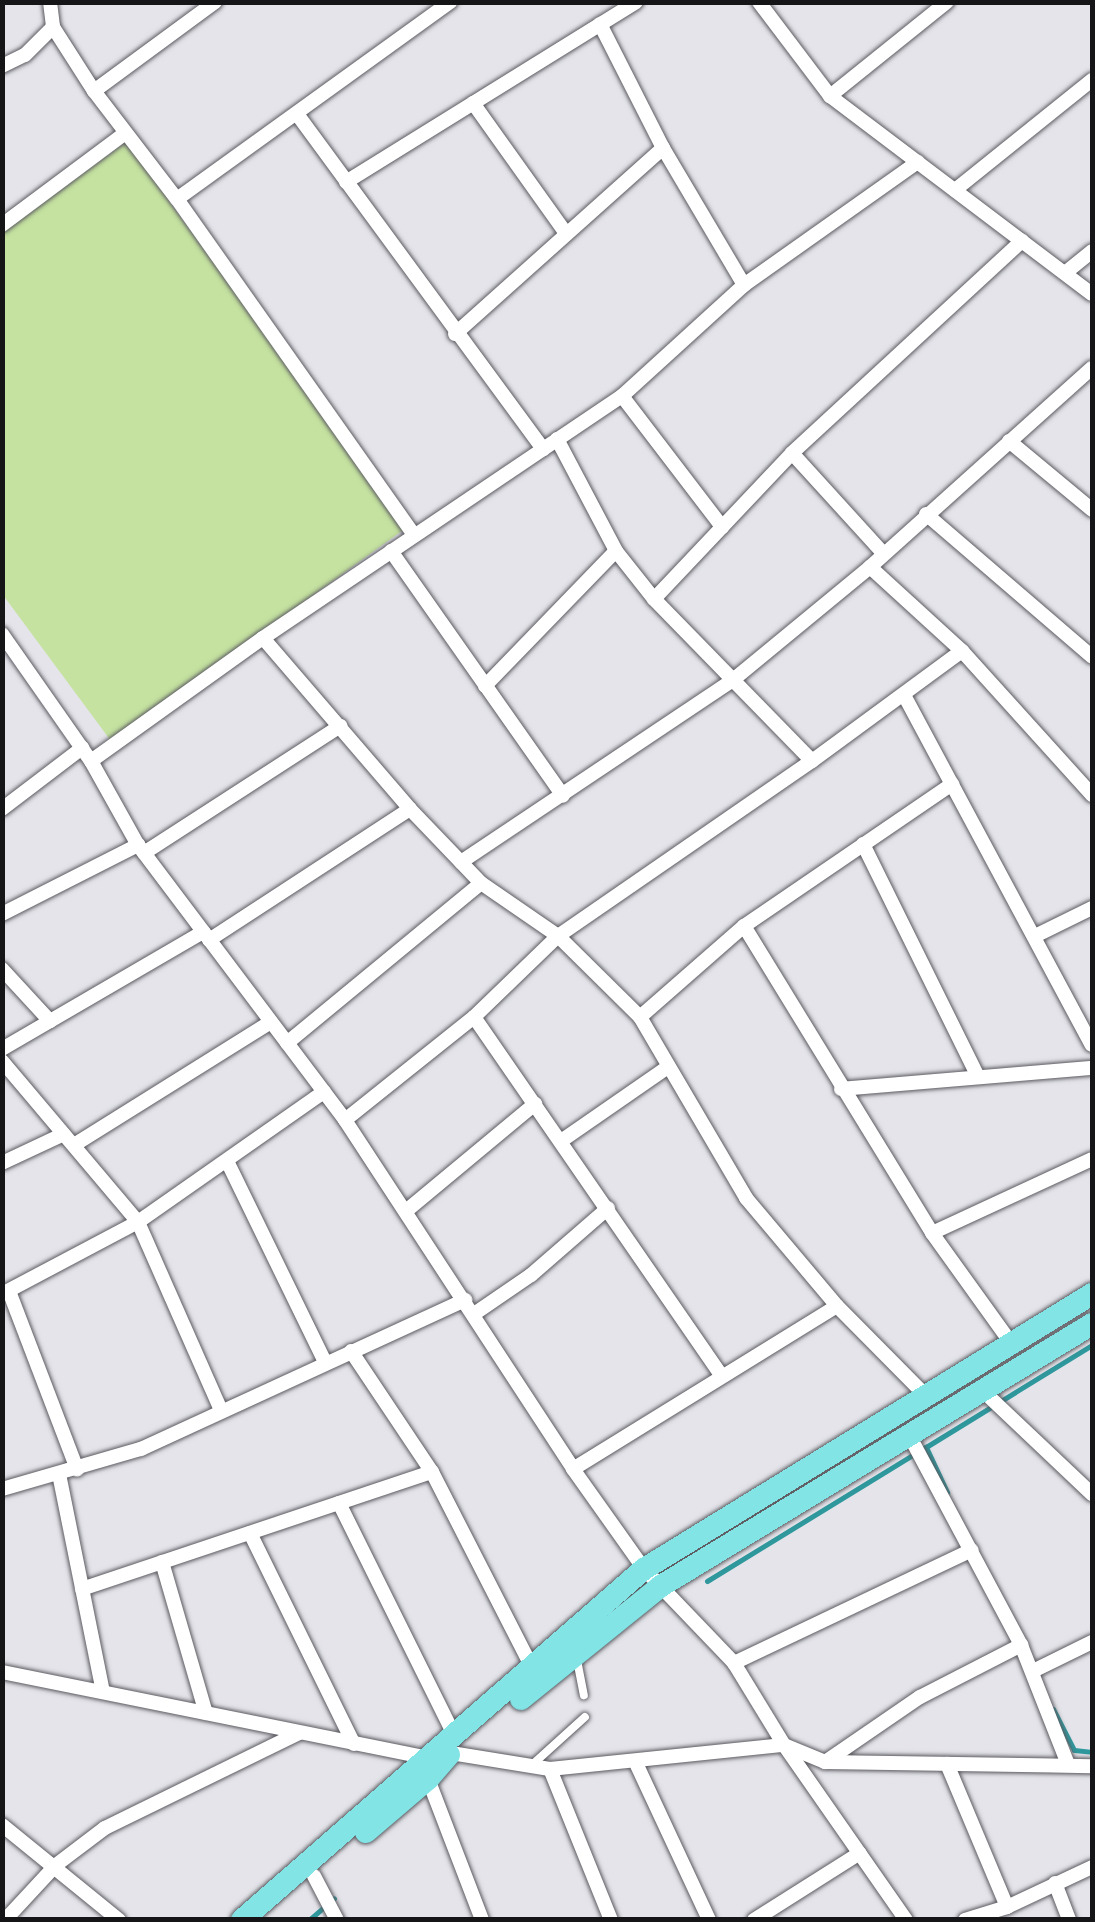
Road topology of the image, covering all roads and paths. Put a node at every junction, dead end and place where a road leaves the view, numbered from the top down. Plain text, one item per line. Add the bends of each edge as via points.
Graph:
1 (50, 2) edge
2 (215, 2) edge
3 (450, 2) edge
4 (636, 2) edge
5 (759, 2) edge
6 (947, 2) edge
7 (600, 24) junction
8 (53, 27) junction
9 (2, 66) edge
10 (1092, 80) edge
11 (94, 91) junction
12 (830, 96) junction
13 (473, 103) junction
14 (297, 114) junction
15 (124, 134) junction
16 (662, 148) junction
17 (918, 162) junction
18 (346, 182) junction
19 (955, 190) junction
20 (177, 198) junction
21 (2, 225) edge
22 (565, 232) junction
23 (1022, 241) junction
24 (1092, 251) edge
25 (1065, 273) junction
26 (744, 285) junction
27 (1092, 294) edge
28 (454, 334) junction
29 (1092, 368) edge
30 (622, 396) junction
31 (557, 439) junction
32 (1009, 441) junction
33 (543, 449) junction
34 (792, 453) junction
35 (1092, 510) edge
36 (926, 514) junction
37 (722, 527) junction
38 (414, 535) junction
39 (390, 551) junction
40 (616, 551) junction
41 (882, 552) junction
42 (870, 568) junction
43 (654, 599) junction
44 (2, 634) edge
45 (263, 638) junction
46 (962, 651) junction
47 (1092, 657) edge
48 (733, 680) junction
49 (485, 686) junction
50 (904, 695) junction
51 (340, 726) junction
52 (86, 755) junction
53 (812, 762) junction
54 (952, 784) junction
55 (1092, 795) edge
56 (563, 796) junction
57 (410, 808) junction
58 (2, 809) edge
59 (863, 844) junction
60 (141, 849) junction
61 (461, 862) junction
62 (481, 883) junction
63 (1092, 908) edge
64 (2, 914) edge
65 (744, 926) junction
66 (206, 936) junction
67 (558, 936) junction
68 (1036, 936) junction
69 (2, 969) edge
70 (474, 1017) junction
71 (640, 1017) junction
72 (50, 1021) junction
73 (271, 1022) junction
74 (287, 1043) junction
75 (1092, 1045) edge
76 (2, 1049) edge
77 (2, 1061) edge
78 (668, 1066) junction
79 (1092, 1068) edge
80 (978, 1077) junction
81 (841, 1089) junction
82 (324, 1092) junction
83 (535, 1104) junction
84 (345, 1120) junction
85 (69, 1139) junction
86 (561, 1141) junction
87 (1092, 1159) edge
88 (227, 1161) junction
89 (2, 1163) edge
90 (608, 1208) junction
91 (406, 1211) junction
92 (138, 1222) junction
93 (932, 1233) junction
94 (6, 1292) edge
95 (1092, 1294) edge
96 (465, 1300) junction
97 (837, 1306) junction
98 (474, 1314) junction
99 (1092, 1324) edge
100 (1010, 1343) junction
101 (351, 1351) junction
102 (326, 1362) junction
103 (720, 1374) junction
104 (982, 1390) junction
105 (927, 1397) junction
106 (221, 1410) junction
107 (909, 1435) junction
108 (78, 1469) junction
109 (573, 1469) junction
110 (432, 1472) junction
111 (59, 1474) junction
112 (1092, 1474) edge
113 (1078, 1480) junction
114 (2, 1489) edge
115 (1092, 1494) edge
116 (339, 1503) junction
117 (250, 1533) junction
118 (972, 1550) junction
119 (162, 1562) junction
120 (652, 1578) junction
121 (82, 1589) junction
122 (1092, 1642) edge
123 (1021, 1645) junction
124 (576, 1656) junction
125 (734, 1664) junction
126 (533, 1669) junction
127 (3, 1671) edge
128 (1033, 1671) junction
129 (104, 1692) junction
130 (584, 1695) dead end
131 (206, 1713) junction
132 (585, 1717) dead end
133 (300, 1732) junction
134 (354, 1744) junction
135 (452, 1744) junction
136 (784, 1745) junction
137 (635, 1762) junction
138 (825, 1762) junction
139 (1067, 1762) junction
140 (947, 1764) junction
141 (532, 1766) junction
142 (1092, 1766) edge
143 (428, 1769) junction
144 (550, 1769) junction
145 (2, 1826) edge
146 (860, 1853) junction
147 (56, 1865) junction
148 (1092, 1867) edge
149 (314, 1876) junction
150 (1055, 1883) junction
151 (1007, 1907) junction
152 (5, 1920) edge
153 (119, 1920) edge
154 (242, 1920) edge
155 (265, 1920) edge
156 (337, 1920) edge
157 (482, 1920) edge
158 (610, 1920) edge
159 (709, 1920) edge
160 (754, 1920) edge
161 (906, 1920) edge
162 (965, 1920) edge
163 (1069, 1920) edge

1 - 8 street
2 - 11 street
3 - 14 street
4 - 7 street
5 - 12 street
6 - 12 street
7 - 13 street
7 - 16 street
8 - 9 street
8 - 11 street
10 - 19 street
11 - 15 street
12 - 17 street
13 - 18 street
13 - 22 street
14 - 18 street
14 - 20 street
15 - 20 street
15 - 21 street
16 - 22 street
16 - 26 street
17 - 19 street
17 - 26 street
18 - 28 street
19 - 23 street
20 - 38 street
22 - 28 street
23 - 25 street
23 - 34 street
24 - 25 street
25 - 27 street
26 - 30 street
28 - 33 street
29 - 32 street
30 - 31 street
30 - 37 street
31 - 33 street
31 - 40 street
32 - 35 street
32 - 36 street
33 - 38 street
34 - 37 street
34 - 41 street
36 - 41 street
36 - 47 street
37 - 43 street
38 - 39 street
39 - 45 street
39 - 49 street
40 - 43 street
40 - 49 street
41 - 42 street
42 - 46 street
42 - 48 street
43 - 48 street
44 - 52 street
45 - 51 street
45 - 52 street
46 - 50 street
46 - 55 street
48 - 53 street
48 - 56 street
49 - 56 street
50 - 53 street
50 - 54 street
51 - 57 street
51 - 60 street
52 - 58 street
52 - 60 street
53 - 67 street
54 - 59 street
54 - 68 street
56 - 61 street
57 - 61 street
57 - 66 street
59 - 65 street
59 - 80 street
60 - 64 street
60 - 66 street
61 - 62 street
62 - 67 street
62 - 74 street
63 - 68 street
65 - 71 street
65 - 81 street
66 - 72 street
66 - 73 street
67 - 70 street
67 - 71 street
68 - 75 street
69 - 72 street
70 - 83 street
70 - 84 street
71 - 78 street
72 - 76 street
73 - 74 street
73 - 85 street
74 - 82 street
77 - 85 street
78 - 86 street
78 - 97 street via 746,1198
79 - 80 street
80 - 81 street
81 - 93 street
82 - 84 street
82 - 88 street
83 - 86 street
83 - 91 street
84 - 91 street
85 - 89 street
85 - 92 street
86 - 90 street
87 - 93 street
88 - 92 street
88 - 102 street
90 - 98 street
90 - 103 street
91 - 96 street
92 - 94 street
92 - 106 street
93 - 100 street
94 - 108 street
95 - 100 main road
96 - 98 street
96 - 101 street
97 - 103 street
97 - 105 street
98 - 109 street
99 - 104 main road
100 - 105 main road
101 - 102 street
101 - 110 street
102 - 106 street
103 - 109 street
104 - 107 main road
104 - 113 street
105 - 120 main road
106 - 108 street via 141,1449
107 - 118 street
107 - 120 main road
108 - 111 street
109 - 120 street
110 - 116 street
110 - 126 street
111 - 114 street
111 - 121 street
112 - 113 street
113 - 115 street
116 - 117 street
116 - 135 street
117 - 119 street
117 - 134 street
118 - 123 street
118 - 125 street
119 - 121 street
119 - 131 street
120 - 124 main road
120 - 125 street
120 - 126 main road
121 - 129 street
122 - 128 street
123 - 128 street
123 - 138 street via 920,1698
124 - 130 lane
124 - 135 main road
125 - 136 street
126 - 135 main road
127 - 129 street
128 - 139 street
129 - 131 street
131 - 133 street
132 - 141 lane
133 - 134 street
133 - 147 street via 105,1828
134 - 143 street
135 - 141 street
135 - 143 main road
136 - 137 street
136 - 138 street
136 - 146 street
137 - 144 street
137 - 159 street
138 - 140 street
139 - 140 street
139 - 142 street
140 - 151 street
141 - 144 street
143 - 149 main road
143 - 154 main road
143 - 157 street
144 - 158 street
145 - 147 street
146 - 160 street
146 - 161 street
147 - 152 street
147 - 153 street
148 - 150 street
149 - 155 main road
149 - 156 street
150 - 151 street
150 - 163 street
151 - 162 street

